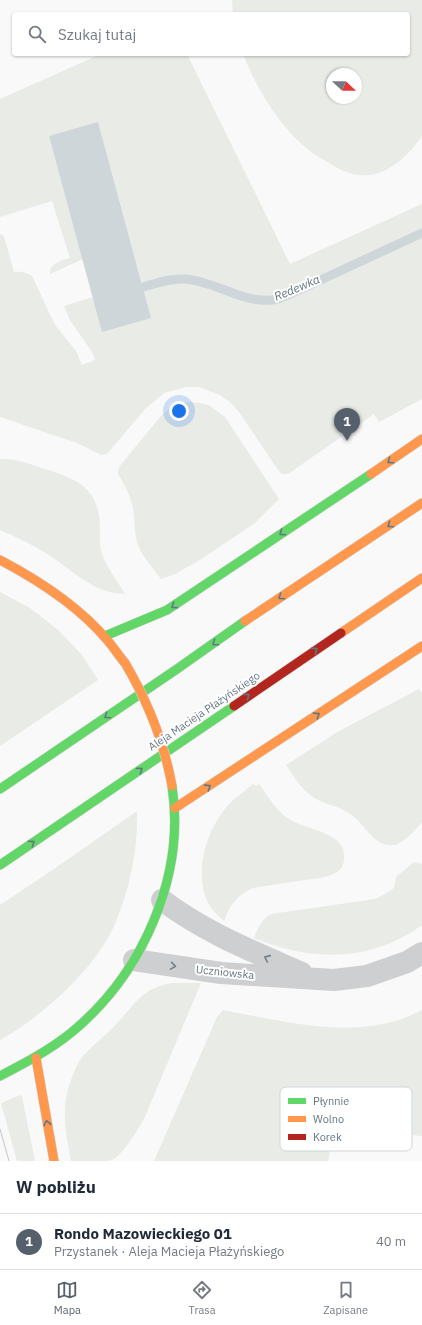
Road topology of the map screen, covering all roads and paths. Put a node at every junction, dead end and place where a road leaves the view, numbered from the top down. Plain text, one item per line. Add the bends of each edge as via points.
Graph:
1 (422, 439) edge
2 (422, 504) edge
3 (0, 560) edge
4 (422, 578) edge
5 (105, 636) junction
6 (422, 646) edge
7 (0, 789) edge
8 (176, 808) junction
9 (0, 865) edge
10 (162, 900) junction
11 (422, 953) edge
12 (134, 960) junction
13 (316, 980) junction
14 (36, 1058) junction
15 (0, 1076) edge
16 (54, 1161) edge

1 -> 5 main road via 167,610
2 -> 7 main road via 246,620
3 - 5 main road via 53,590
9 -> 4 main road, Aleja Macieja Płażyńskiego
5 - 8 main road, bridge via 144,695 159,730 169,766
8 -> 6 main road
8 - 10 main road via 170,870
10 - 12 main road via 150,931
13 -> 10 street, Uczniowska via 233,943 179,913
11 - 13 street, Uczniowska via 407,962 367,976
12 -> 13 street, Uczniowska via 221,973
12 - 14 main road via 115,989 91,1015 65,1038
14 - 15 main road
16 -> 14 main road

